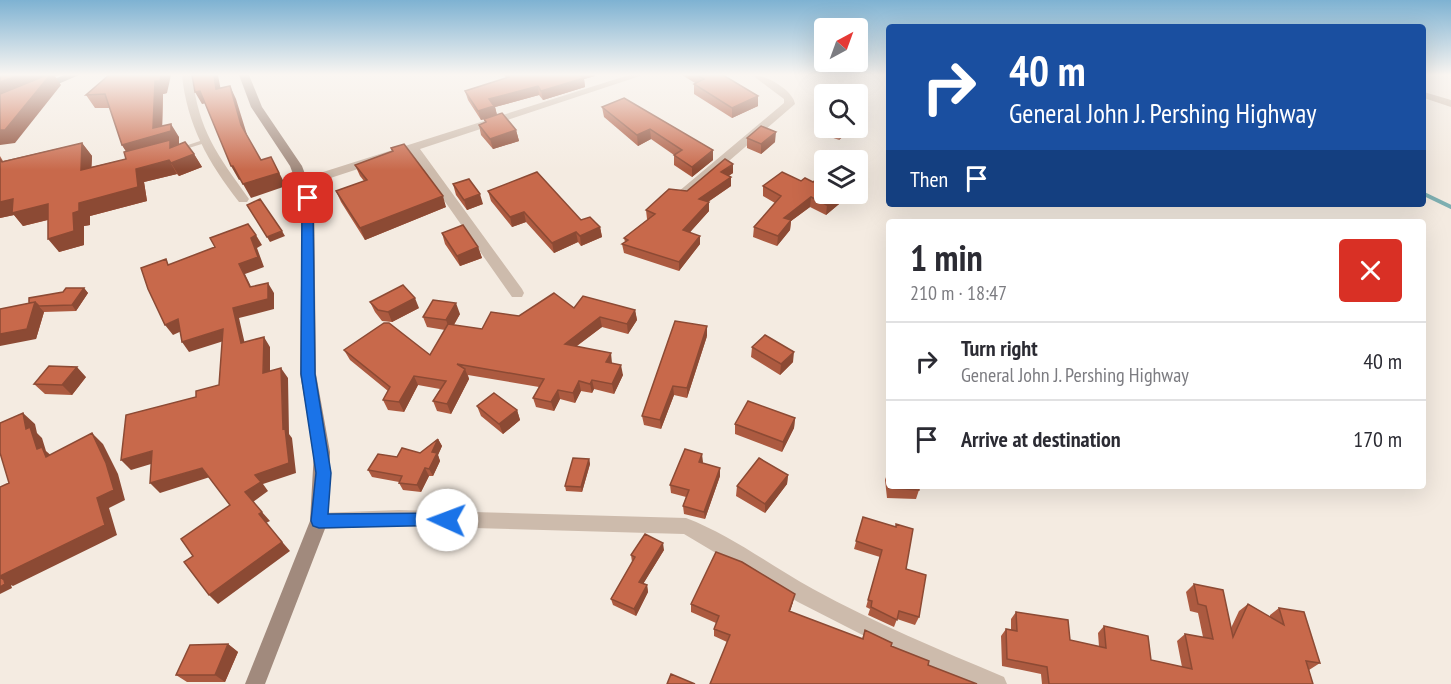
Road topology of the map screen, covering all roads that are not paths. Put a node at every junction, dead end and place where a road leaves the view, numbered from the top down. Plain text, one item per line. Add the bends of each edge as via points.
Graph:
1 (190, 107) edge
2 (256, 107) edge
3 (536, 107) edge
4 (787, 107) edge
5 (203, 142) junction
6 (412, 146) junction
7 (172, 151) edge
8 (305, 182) junction
9 (682, 195) edge
10 (243, 199) dead end
11 (517, 293) dead end
12 (319, 521) junction
13 (255, 684) edge
14 (997, 684) edge

1 - 5 street
2 - 8 main road
3 - 6 street
4 - 9 street
5 - 7 lane
5 - 10 street
6 - 8 street
6 - 11 street
8 - 12 main road via 308,374 323,473
12 - 13 main road
12 - 14 street via 399,518 686,526 863,627

